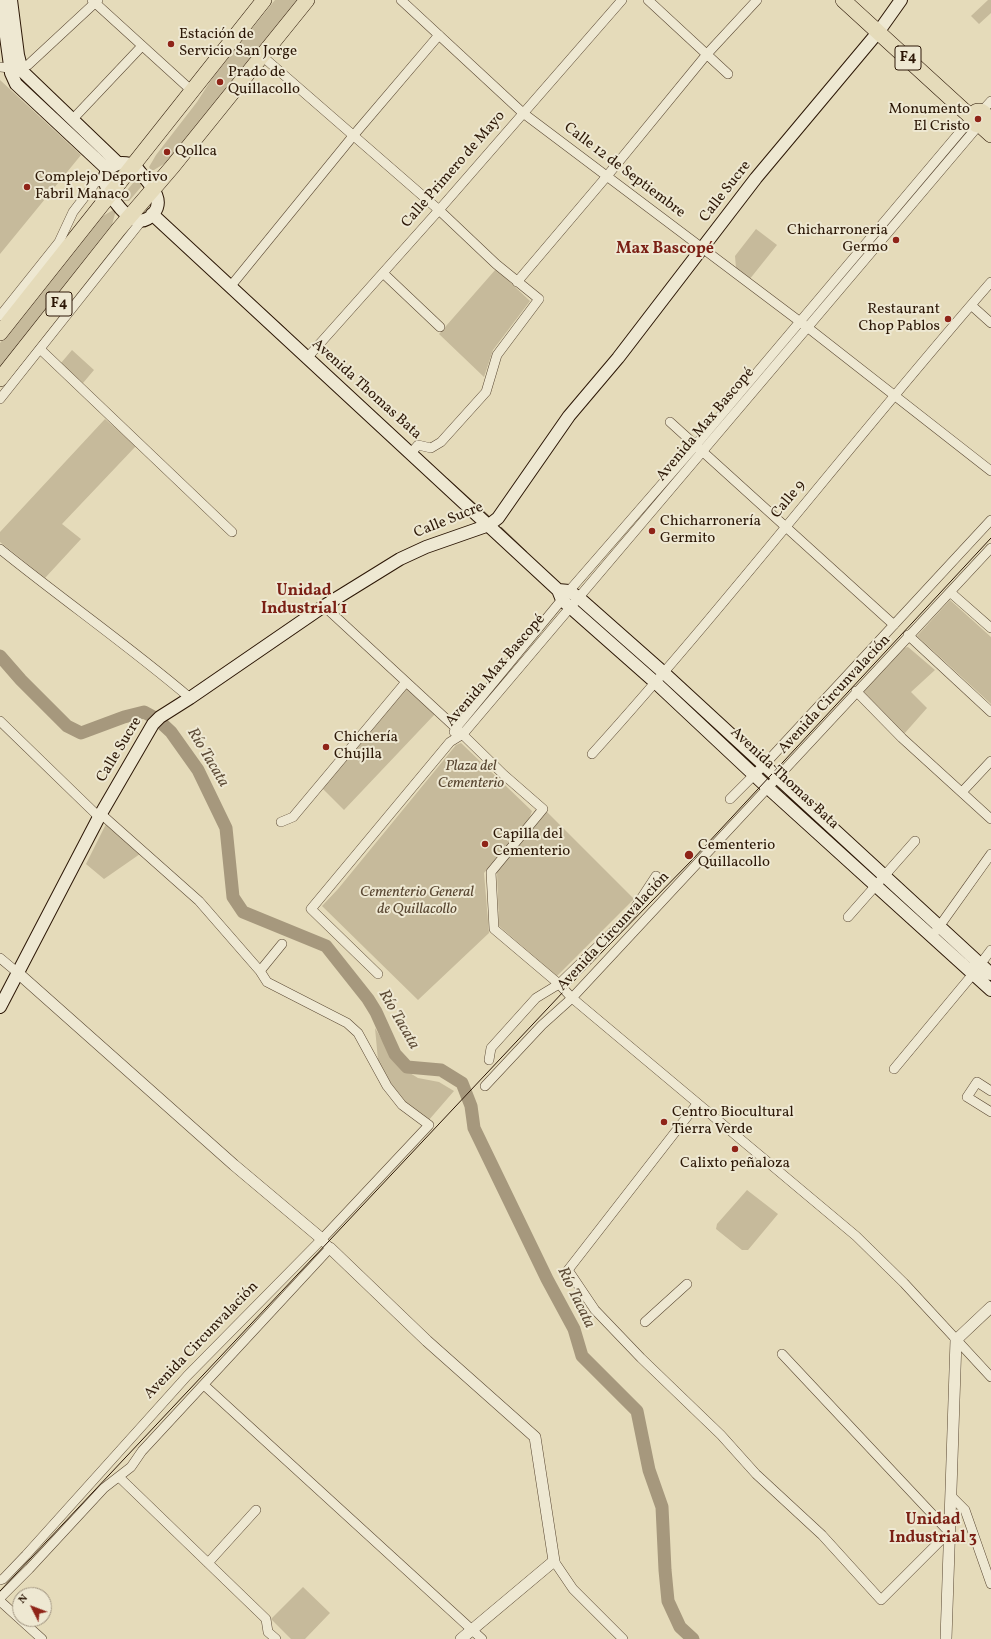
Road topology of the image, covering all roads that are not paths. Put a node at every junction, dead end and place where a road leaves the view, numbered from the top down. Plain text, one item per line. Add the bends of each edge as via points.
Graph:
1 (1, 0) edge
2 (11, 0) edge
3 (264, 0) edge
4 (307, 0) edge
5 (401, 0) edge
6 (622, 0) edge
7 (648, 0) edge
8 (757, 0) edge
9 (843, 0) edge
10 (856, 0) edge
11 (900, 0) edge
12 (95, 1) edge
13 (881, 27) junction
14 (439, 35) junction
15 (141, 47) junction
16 (707, 54) junction
17 (262, 56) junction
18 (11, 67) edge
19 (728, 74) dead end
20 (192, 92) junction
21 (523, 113) junction
22 (982, 118) edge
23 (72, 120) junction
24 (353, 136) junction
25 (126, 165) junction
26 (607, 176) junction
27 (107, 182) junction
28 (153, 189) junction
29 (439, 210) junction
30 (141, 217) junction
31 (703, 248) junction
32 (383, 273) junction
33 (517, 282) junction
34 (991, 282) edge
35 (230, 287) junction
36 (971, 305) junction
37 (0, 316) edge
38 (799, 322) junction
39 (991, 323) edge
40 (440, 327) dead end
41 (807, 327) junction
42 (0, 333) edge
43 (40, 349) junction
44 (307, 358) junction
45 (0, 379) edge
46 (894, 395) junction
47 (0, 399) edge
48 (670, 422) dead end
49 (699, 449) junction
50 (411, 453) junction
51 (991, 471) edge
52 (991, 520) edge
53 (488, 525) junction
54 (785, 526) junction
55 (232, 532) dead end
56 (991, 548) edge
57 (0, 549) edge
58 (950, 592) junction
59 (568, 597) junction
60 (324, 606) junction
61 (894, 625) junction
62 (991, 628) edge
63 (908, 635) junction
64 (664, 673) junction
65 (406, 682) junction
66 (656, 683) junction
67 (856, 692) junction
68 (190, 698) junction
69 (991, 712) edge
70 (0, 721) edge
71 (459, 731) junction
72 (592, 754) dead end
73 (991, 761) edge
74 (764, 765) junction
75 (755, 775) junction
76 (778, 778) junction
77 (768, 788) junction
78 (962, 792) junction
79 (730, 799) dead end
80 (100, 816) junction
81 (991, 819) edge
82 (281, 822) dead end
83 (915, 841) dead end
84 (991, 854) edge
85 (656, 876) dead end
86 (879, 881) junction
87 (848, 917) dead end
88 (935, 932) junction
89 (282, 944) dead end
90 (991, 950) edge
91 (0, 958) edge
92 (977, 969) junction
93 (260, 971) junction
94 (18, 973) junction
95 (378, 974) dead end
96 (991, 974) edge
97 (559, 984) junction
98 (991, 990) edge
99 (572, 998) junction
100 (0, 1007) edge
101 (489, 1060) dead end
102 (894, 1069) dead end
103 (485, 1086) dead end
104 (991, 1091) edge
105 (697, 1104) junction
106 (991, 1112) edge
107 (322, 1239) junction
108 (330, 1248) junction
109 (687, 1284) dead end
110 (991, 1307) edge
111 (645, 1322) dead end
112 (956, 1340) junction
113 (782, 1354) dead end
114 (991, 1377) edge
115 (204, 1385) junction
116 (119, 1478) junction
117 (952, 1497) junction
118 (256, 1510) dead end
119 (949, 1532) junction
120 (554, 1561) junction
121 (208, 1563) junction
122 (0, 1580) edge
123 (991, 1584) edge
124 (0, 1598) edge
125 (0, 1601) edge
126 (472, 1629) junction
127 (42, 1639) edge
128 (276, 1639) edge
129 (461, 1639) edge
130 (482, 1639) edge
131 (623, 1639) edge
132 (946, 1639) edge

1 - 18 main road
2 - 18 main road via 18,55
3 - 20 highway, F4
4 - 17 highway, F4
5 - 14 street, Calle 12 de Septiembre
6 - 21 street, Calle Primero de Mayo
7 - 16 street
8 - 16 street
9 - 13 highway, F4
10 - 13 highway, F4
11 - 13 main road, Calle Sucre
12 - 15 street
12 - 18 street via 28,65
13 - 22 highway, F4
13 - 31 main road, Calle Sucre via 756,178
14 - 21 street, Calle 12 de Septiembre
14 - 24 street
15 - 20 street
15 - 23 street
16 - 19 street
16 - 26 street
17 - 24 street
17 - 28 highway, F4
18 - 23 main road via 22,71
18 - 27 main road, Avenida Thomas Bata via 12,78 21,90
20 - 25 highway, F4
21 - 26 street, Calle 12 de Septiembre
21 - 29 street, Calle Primero de Mayo
22 - 38 street, Avenida Max Bascopé
22 - 41 street, Avenida Max Bascopé
23 - 25 main road
24 - 29 street
24 - 35 street
25 - 27 highway, F4
25 - 27 main road
25 - 28 main road
26 - 31 street, Calle 12 de Septiembre
26 - 33 street
27 - 30 main road, Avenida Thomas Bata
27 - 37 street via 96,182 73,212 59,242
27 - 42 highway, F4
28 - 30 highway, F4
28 - 30 main road via 158,202 156,208
29 - 32 street, Calle Primero de Mayo
29 - 33 street
30 - 35 main road, Avenida Thomas Bata
30 - 43 street
30 - 45 highway, F4
31 - 38 street, Calle 12 de Septiembre
31 - 53 main road, Calle Sucre via 618,358 569,416 498,518
32 - 40 street
32 - 44 street, Calle Primero de Mayo
33 - 50 street via 539,299 496,356 486,392 441,442 431,448 418,446
34 - 36 street, Calle 9
35 - 44 main road, Avenida Thomas Bata
36 - 39 street
36 - 46 street, Calle 9
38 - 41 street, Calle 12 de Septiembre
38 - 49 street, Avenida Max Bascopé
41 - 46 street, Calle 12 de Septiembre
41 - 49 street, Avenida Max Bascopé
43 - 47 street
43 - 55 street
44 - 50 main road, Avenida Thomas Bata
46 - 51 street, Calle 12 de Septiembre
46 - 54 street, Calle 9
48 - 49 street
49 - 54 street
49 - 59 street, Avenida Max Bascopé
50 - 53 main road, Avenida Thomas Bata
52 - 61 street, Avenida Circunvalación
53 - 59 main road, Avenida Thomas Bata
53 - 60 main road, Calle Sucre via 400,559
54 - 61 street
54 - 64 street, Calle 9
56 - 58 street, Avenida Circunvalación
57 - 68 street via 158,670
58 - 62 street
58 - 63 street, Avenida Circunvalación
59 - 64 main road, Avenida Thomas Bata
59 - 66 main road, Avenida Thomas Bata
59 - 71 street, Avenida Max Bascopé
60 - 65 street
60 - 68 main road, Calle Sucre
61 - 74 street, Avenida Circunvalación
63 - 67 street, Avenida Circunvalación
63 - 69 street
64 - 66 street, Calle 9
64 - 74 main road, Avenida Thomas Bata
65 - 71 street
65 - 82 street via 293,817
66 - 72 street, Calle 9
66 - 75 main road, Avenida Thomas Bata
67 - 76 street, Avenida Circunvalación
67 - 78 street
68 - 80 main road, Calle Sucre via 156,720
70 - 80 street
71 - 95 street, Avenida Max Bascopé via 311,909
71 - 97 street via 543,809 491,872 494,929
73 - 78 street
74 - 75 street, Avenida Circunvalación
74 - 76 main road, Avenida Thomas Bata
75 - 77 main road, Avenida Thomas Bata
75 - 79 street, Avenida Circunvalación
76 - 77 street, Avenida Circunvalación
76 - 86 main road, Avenida Thomas Bata
77 - 86 main road, Avenida Thomas Bata
77 - 99 street, Avenida Circunvalación
78 - 81 street
80 - 93 street via 199,901
80 - 94 main road, Calle Sucre
83 - 86 street
84 - 88 street
85 - 97 street, Avenida Circunvalación via 630,914
86 - 87 street
86 - 88 main road, Avenida Thomas Bata
88 - 92 main road, Avenida Thomas Bata
89 - 93 street
90 - 92 street
91 - 94 street
92 - 96 main road, Avenida Thomas Bata
92 - 98 main road, Avenida Thomas Bata
92 - 102 street
93 - 107 street, Avenida Circunvalación via 267,982 347,1023 358,1033 386,1086 402,1105 428,1125
94 - 100 main road, Calle Sucre
94 - 107 street via 234,1165
97 - 99 street
97 - 101 street, Avenida Circunvalación via 536,998 491,1048
99 - 103 street, Avenida Circunvalación via 542,1025
99 - 105 street
104 - 106 street via 977,1082 967,1097
105 - 112 street via 856,1236 904,1283
105 - 119 street via 568,1270 595,1310 721,1435 756,1474 822,1535 881,1600
107 - 108 street
107 - 122 street, Avenida Circunvalación via 187,1376 26,1555
108 - 115 street, Avenida Circunvalación
108 - 120 street via 427,1341 535,1437
109 - 111 street
110 - 112 street
112 - 114 street
112 - 117 street
113 - 119 street
115 - 116 street, Avenida Circunvalación
115 - 126 street
116 - 121 street
116 - 124 street, Avenida Circunvalación via 104,1488
117 - 119 street
117 - 123 street via 965,1510
118 - 121 street
119 - 132 street
120 - 126 street
120 - 131 street via 573,1589
121 - 128 street via 266,1619 268,1632
125 - 127 street
126 - 129 street
126 - 130 street

